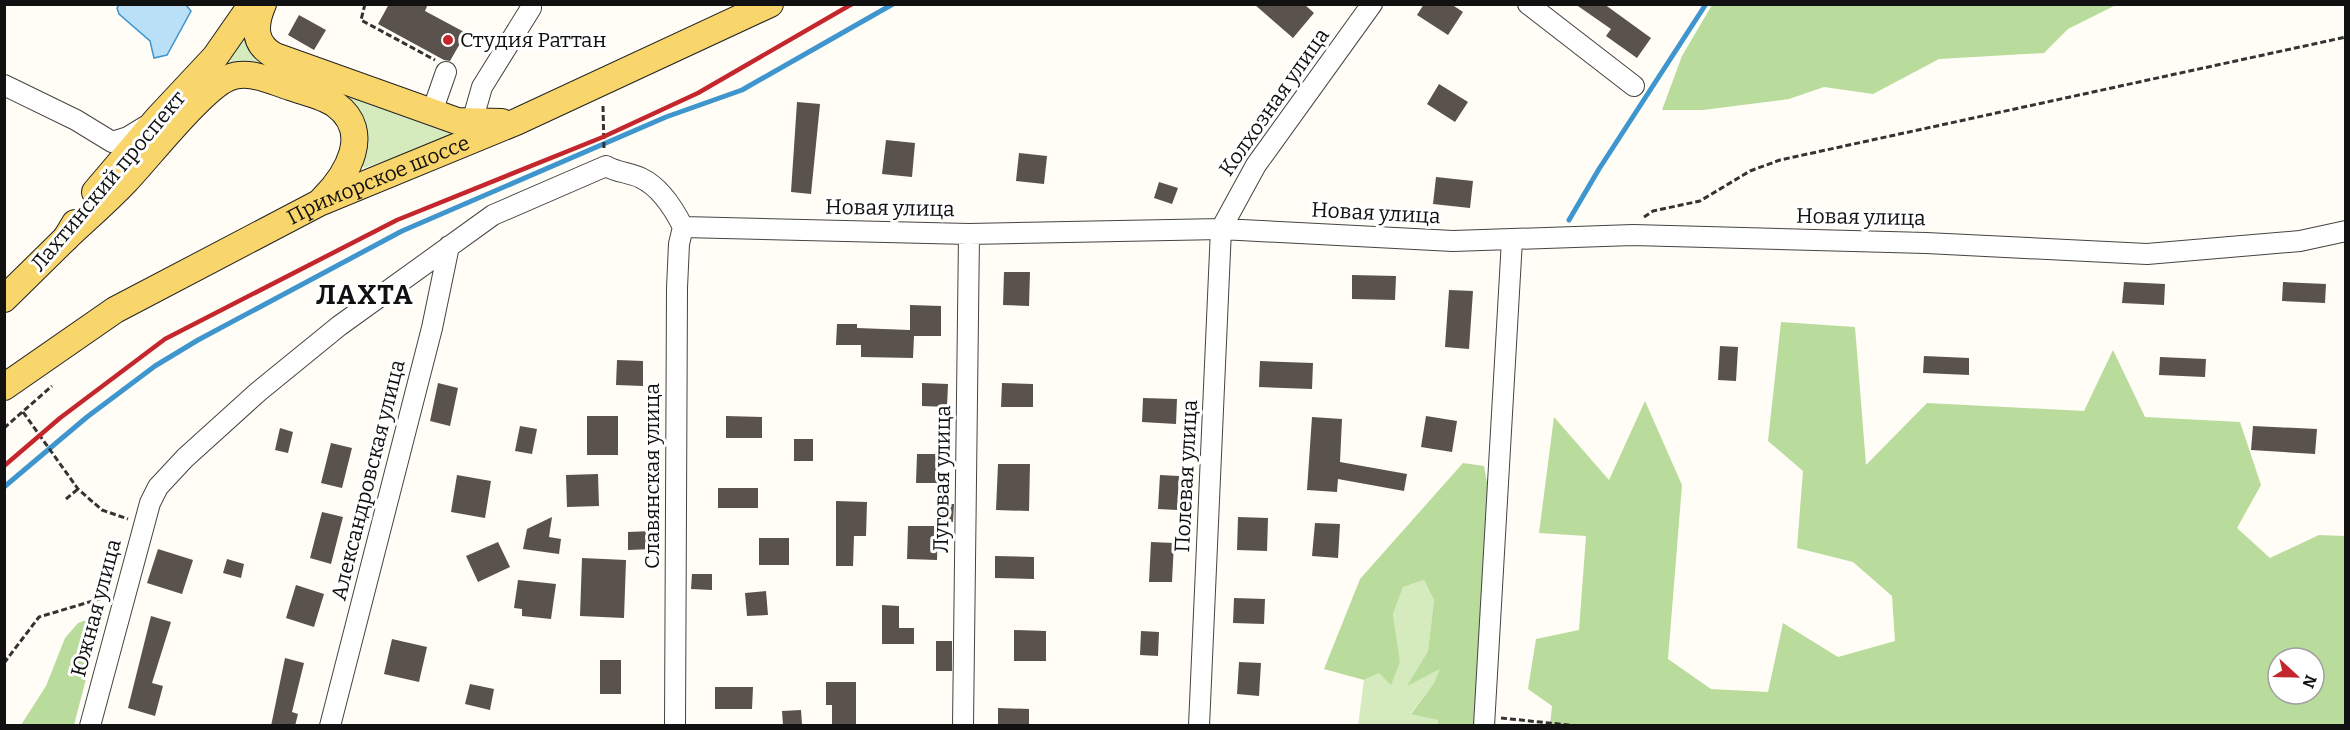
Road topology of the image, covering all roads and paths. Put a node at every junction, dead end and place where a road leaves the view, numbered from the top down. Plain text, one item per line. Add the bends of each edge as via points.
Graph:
1 (252, 4) edge
2 (263, 4) edge
3 (365, 4) edge
4 (770, 4) edge
5 (1372, 4) edge
6 (1528, 4) edge
7 (531, 8) dead end
8 (2346, 38) edge
9 (444, 67) joint
10 (4, 85) edge
11 (1634, 86) dead end
12 (432, 112) junction
13 (157, 119) junction
14 (76, 120) junction
15 (516, 122) junction
16 (472, 123) junction
17 (100, 184) junction
18 (319, 203) junction
19 (683, 227) junction
20 (1221, 229) junction
21 (2346, 231) edge
22 (969, 234) junction
23 (1634, 236) junction
24 (66, 238) junction
25 (1512, 240) junction
26 (449, 246) junction
27 (4, 299) edge
28 (4, 387) edge
29 (52, 387) dead end
30 (23, 412) junction
31 (4, 428) edge
32 (78, 489) junction
33 (66, 499) dead end
34 (143, 524) junction
35 (125, 592) junction
36 (4, 663) edge
37 (1484, 721) edge
38 (90, 726) edge
39 (330, 726) edge
40 (675, 726) edge
41 (963, 726) edge
42 (1198, 726) edge
43 (1578, 726) edge

1 - 13 main road, Лахтинский проспект via 215,57
2 - 12 main road via 256,30 264,50
3 - 9 path via 361,20
4 - 15 main road, Приморское шоссе
5 - 20 street, Колхозная улица via 1256,165
6 - 11 street
7 - 16 street via 482,87
8 - 23 path via 1780,160 1750,171 1700,201 1653,210 1637,222
9 - 12 street
10 - 14 street
12 - 16 main road
13 - 14 street via 112,142
13 - 17 main road, Лахтинский проспект
14 - 17 street via 105,151 107,165
15 - 16 main road
15 - 18 main road, Приморское шоссе
17 - 24 main road, Лахтинский проспект
18 - 24 main road via 351,164 354,135 346,114 335,104 312,95 257,76 238,75 217,84
18 - 28 main road, Приморское шоссе via 115,310
19 - 22 street, Новая улица
19 - 26 street via 669,204 643,178 619,174 606,166 493,214
19 - 40 street, Славянская улица via 677,288
20 - 22 street, Новая улица
20 - 25 street, Новая улица via 1453,241
20 - 42 street, Полевая улица
21 - 23 street, Новая улица via 2300,241 2147,254 1926,243
22 - 41 street, Луговая улица
23 - 25 street, Новая улица
24 - 27 main road, Лахтинский проспект
25 - 37 street
26 - 34 street, Южная улица via 339,326 185,458 158,487
26 - 39 street, Александровская улица via 432,328
29 - 30 path
30 - 31 path
30 - 32 path
32 - 33 path
32 - 34 path via 102,510
34 - 35 street, Южная улица
35 - 36 path via 39,617
35 - 38 street, Южная улица
37 - 43 path

